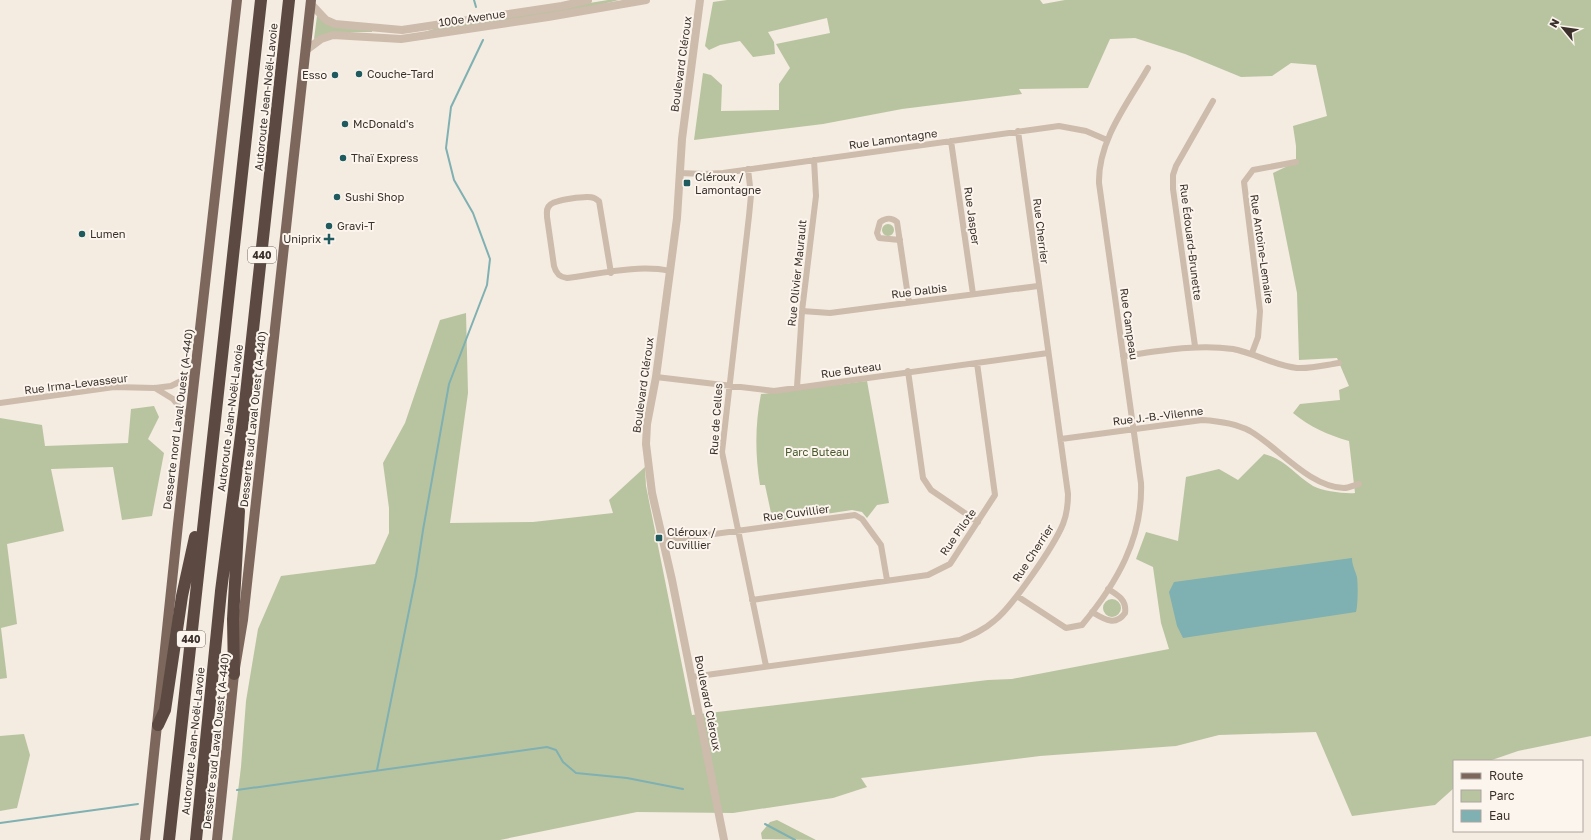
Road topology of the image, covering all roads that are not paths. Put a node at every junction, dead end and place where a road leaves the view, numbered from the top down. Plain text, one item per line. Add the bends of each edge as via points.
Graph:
1 (237, 0) edge
2 (260, 0) edge
3 (289, 0) edge
4 (588, 0) edge
5 (646, 0) edge
6 (700, 0) edge
7 (311, 2) edge
8 (306, 51) junction
9 (1148, 68) dead end
10 (1213, 101) dead end
11 (1018, 131) junction
12 (1107, 140) junction
13 (951, 141) junction
14 (814, 160) junction
15 (1296, 162) dead end
16 (748, 169) junction
17 (680, 172) junction
18 (900, 240) junction
19 (670, 271) junction
20 (611, 273) junction
21 (1038, 286) junction
22 (973, 294) junction
23 (908, 302) junction
24 (802, 311) junction
25 (1195, 346) junction
26 (1048, 353) junction
27 (1252, 353) junction
28 (1123, 356) junction
29 (977, 363) junction
30 (1339, 363) dead end
31 (195, 371) junction
32 (908, 371) junction
33 (656, 378) junction
34 (728, 386) junction
35 (797, 387) junction
36 (155, 388) junction
37 (0, 403) edge
38 (244, 412) junction
39 (189, 418) junction
40 (1133, 429) junction
41 (1061, 439) junction
42 (209, 473) junction
43 (1359, 484) dead end
44 (978, 522) junction
45 (737, 531) junction
46 (663, 541) junction
47 (887, 580) junction
48 (1108, 588) junction
49 (1017, 596) junction
50 (752, 600) junction
51 (1092, 612) junction
52 (766, 666) junction
53 (234, 674) junction
54 (692, 677) junction
55 (158, 725) junction
56 (145, 840) edge
57 (169, 840) edge
58 (196, 840) edge
59 (217, 840) edge
60 (724, 840) edge

1 - 31 main road, Desserte nord Laval Ouest (A-440)
2 - 42 highway, Autoroute Jean-Noël-Lavoie / 440
3 - 38 highway, Autoroute Jean-Noël-Lavoie / 440
4 - 7 street, 100e Avenue via 399,30 335,24 324,18
5 - 8 street, 100e Avenue via 401,39 333,35 321,39
6 - 17 street, Boulevard Cléroux
7 - 8 main road, Desserte sud Laval Ouest (A-440)
8 - 53 main road, Desserte sud Laval Ouest (A-440) via 243,620
9 - 12 street, Rue Campeau
10 - 25 street, Rue Édouard-Brunette via 1178,161 1173,175
11 - 12 street, Rue Lamontagne via 1058,126 1086,131
11 - 13 street, Rue Lamontagne
11 - 21 street, Rue Cherrier
12 - 28 street, Rue Campeau via 1099,168 1099,183
13 - 14 street, Rue Lamontagne
13 - 22 street, Rue Jasper
14 - 16 street, Rue Lamontagne
14 - 24 street, Rue Olivier Maurault via 816,196
15 - 27 street, Rue Antoine-Lemaire via 1259,168 1248,174 1244,182 1260,311 1258,337
16 - 17 street, Rue Lamontagne via 704,174
16 - 34 street, Rue de Celles via 751,195
17 - 19 street, Boulevard Cléroux
18 - 18 street via 897,222 886,218 880,222 877,233 879,238
18 - 23 street
19 - 20 street via 647,268
19 - 33 street, Boulevard Cléroux
20 - 20 street via 567,278 556,272 547,217 550,204 588,197 599,201
21 - 22 street, Rue Dalbis
21 - 26 street, Rue Cherrier
22 - 23 street, Rue Dalbis
23 - 24 street, Rue Dalbis via 830,313
24 - 35 street, Rue Olivier Maurault
25 - 27 street
25 - 28 street
26 - 29 street, Rue Buteau
26 - 41 street, Rue Cherrier
27 - 30 street via 1283,366 1297,368
28 - 40 street, Rue Campeau
29 - 32 street, Rue Buteau
29 - 44 street, Rue Pilote via 995,489 992,501
31 - 36 street, Rue Irma-Levasseur via 177,384
31 - 39 main road, Desserte nord Laval Ouest (A-440)
32 - 35 street, Rue Buteau
32 - 44 street via 923,478 931,490
33 - 34 street, Rue Buteau
33 - 46 street, Boulevard Cléroux via 647,424 646,444 652,493
34 - 35 street, Rue Buteau via 764,390
34 - 45 street, Rue de Celles via 722,452
36 - 37 street, Rue Irma-Levasseur via 114,387
36 - 39 street via 173,399
38 - 53 highway via 233,619
38 - 58 highway, Autoroute Jean-Noël-Lavoie / 440 via 221,591
39 - 55 main road, Desserte nord Laval Ouest (A-440) via 160,685
40 - 41 street, Rue J.-B.-Vilenne
40 - 43 street, Rue J.-B.-Vilenne via 1202,420 1234,424 1262,438 1313,478 1344,488
40 - 48 street, Rue Campeau via 1141,483 1140,519 1132,546
41 - 49 street, Rue Cherrier via 1068,509 1063,525
42 - 55 highway via 182,596 164,710
42 - 57 highway, Autoroute Jean-Noël-Lavoie / 440
44 - 47 street, Rue Pilote via 950,564 928,575
45 - 46 street, Rue Cuvillier
45 - 47 street, Rue Cuvillier via 850,515 859,516 881,545
45 - 50 street, Rue de Celles
46 - 54 street, Boulevard Cléroux
47 - 50 street, Rue Pilote
48 - 51 street, Rue Campeau
48 - 51 street via 1125,602 1125,613 1116,621 1109,621
49 - 51 street, Rue Campeau via 1066,628 1082,625
49 - 52 street, Rue Cherrier via 996,620 960,640
50 - 52 street, Rue de Celles
52 - 54 street, Rue Cherrier
53 - 59 main road, Desserte sud Laval Ouest (A-440)
54 - 60 street, Boulevard Cléroux
55 - 56 main road, Desserte nord Laval Ouest (A-440)

